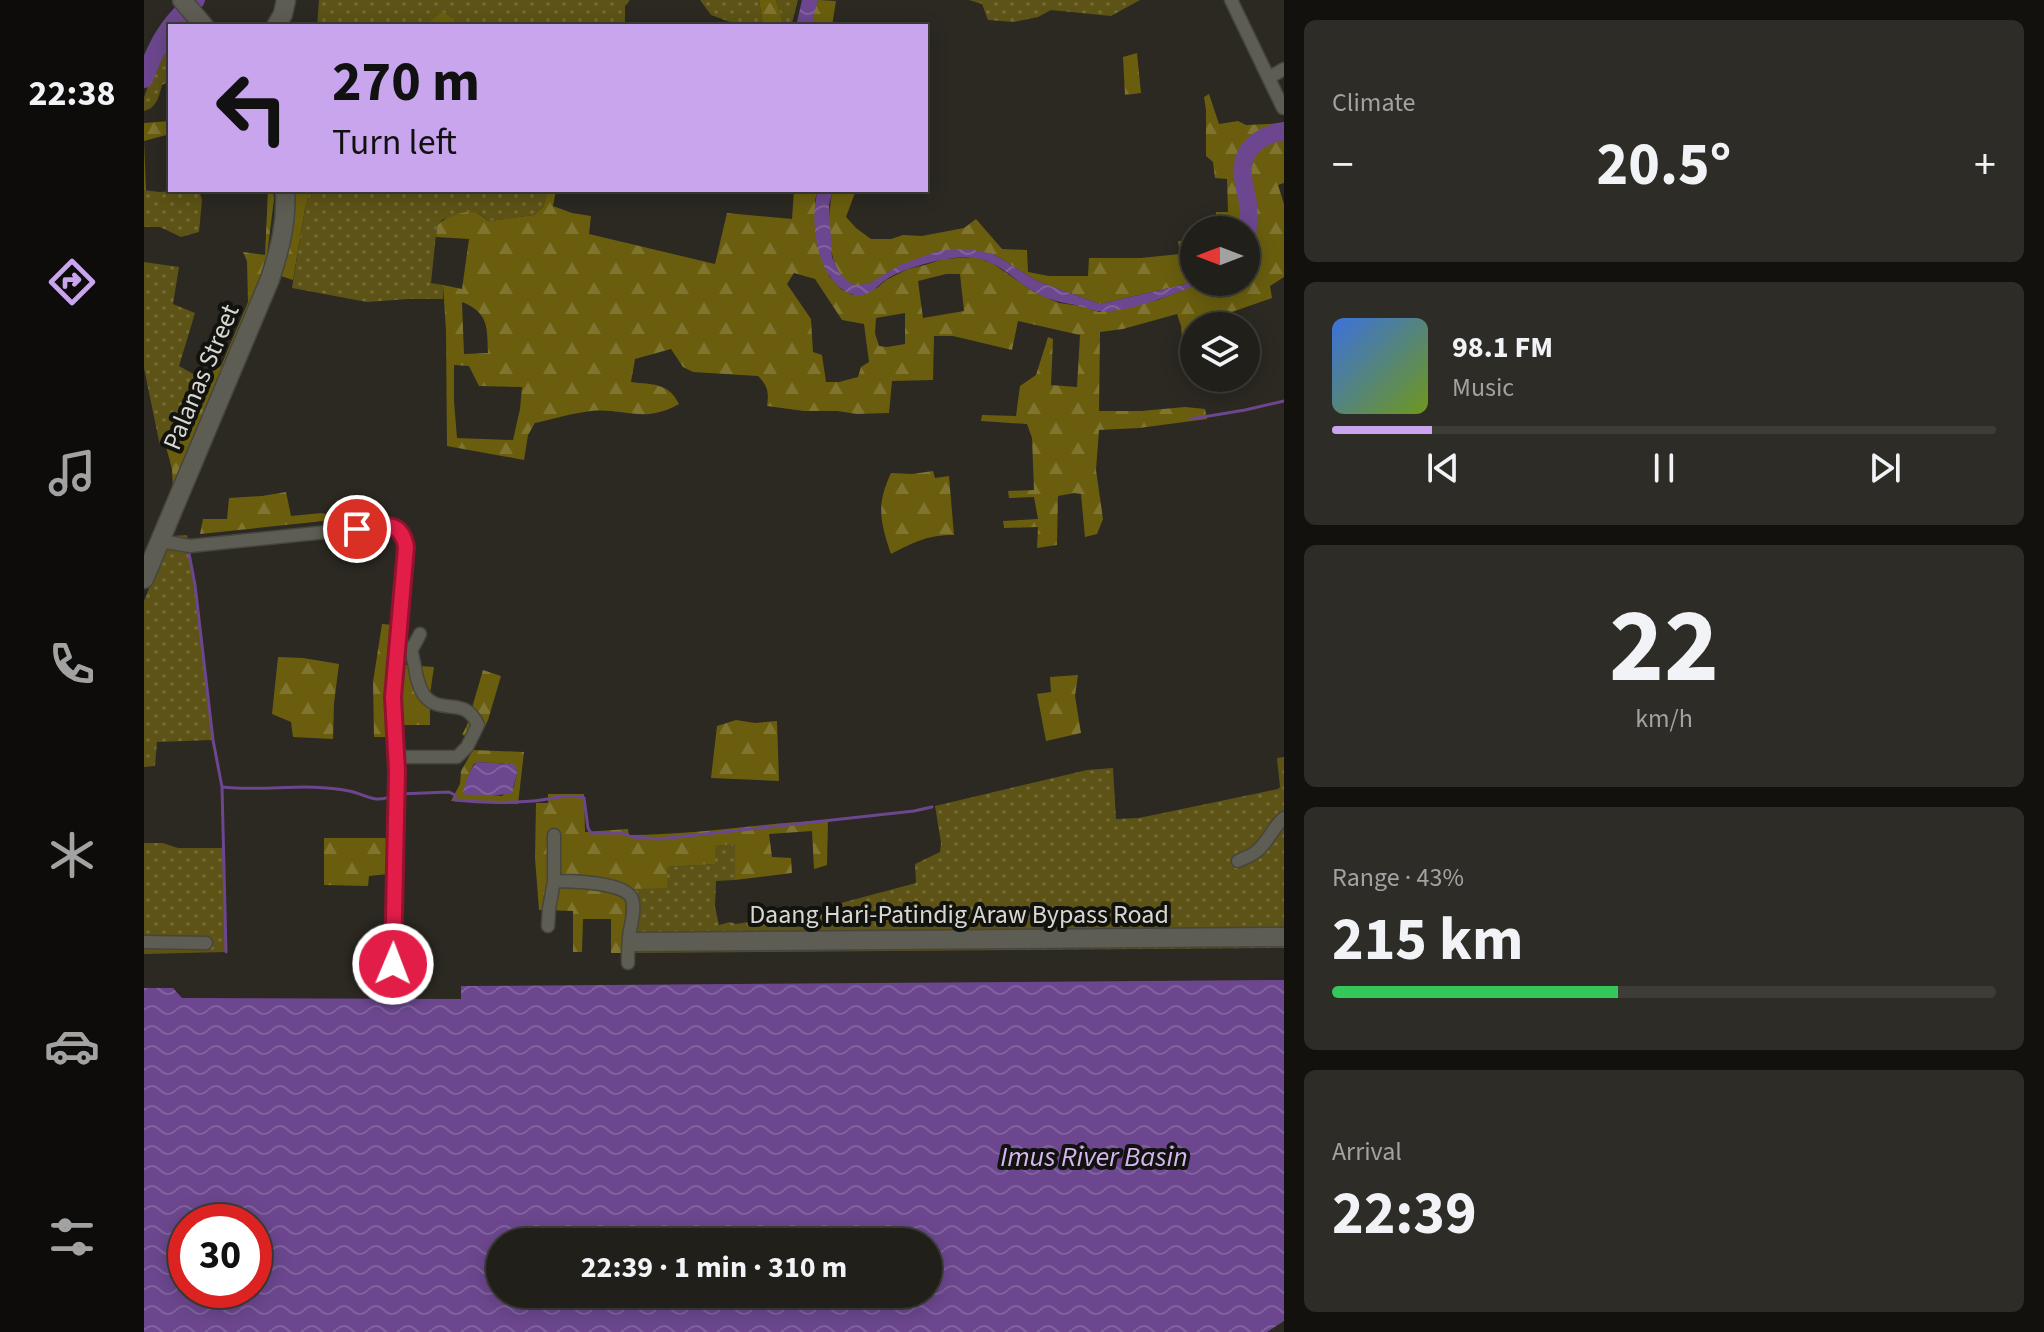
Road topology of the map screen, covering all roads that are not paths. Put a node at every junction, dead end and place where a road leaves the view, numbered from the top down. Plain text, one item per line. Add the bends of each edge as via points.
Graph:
1 (182, 0) edge
2 (286, 0) edge
3 (1231, 0) edge
4 (202, 24) edge
5 (277, 24) edge
6 (1284, 69) edge
7 (1270, 77) junction
8 (1283, 108) edge
9 (285, 192) edge
10 (160, 541) junction
11 (144, 579) edge
12 (420, 634) dead end
13 (396, 647) junction
14 (411, 651) junction
15 (396, 757) junction
16 (1284, 818) edge
17 (554, 835) dead end
18 (1238, 861) dead end
19 (554, 881) junction
20 (548, 926) dead end
21 (1284, 937) edge
22 (144, 942) edge
23 (635, 942) dead end
24 (206, 943) dead end
25 (628, 963) dead end
26 (393, 964) dead end

1 - 4 main road
2 - 5 main road
3 - 7 street
6 - 7 street
7 - 8 street
9 - 10 main road, Palanas Street via 283,236 270,279
10 - 11 main road, Palanas Street
10 - 13 street via 190,546 395,528 404,535 406,559
12 - 14 street
13 - 14 street
13 - 15 street
14 - 15 street via 424,694 439,705 468,710 478,725 457,757
15 - 26 street
16 - 18 street via 1261,847
17 - 19 street
19 - 20 street
19 - 25 street via 611,886 628,894 633,912
21 - 23 main road, Daang Hari-Patindig Araw Bypass Road
22 - 24 street

